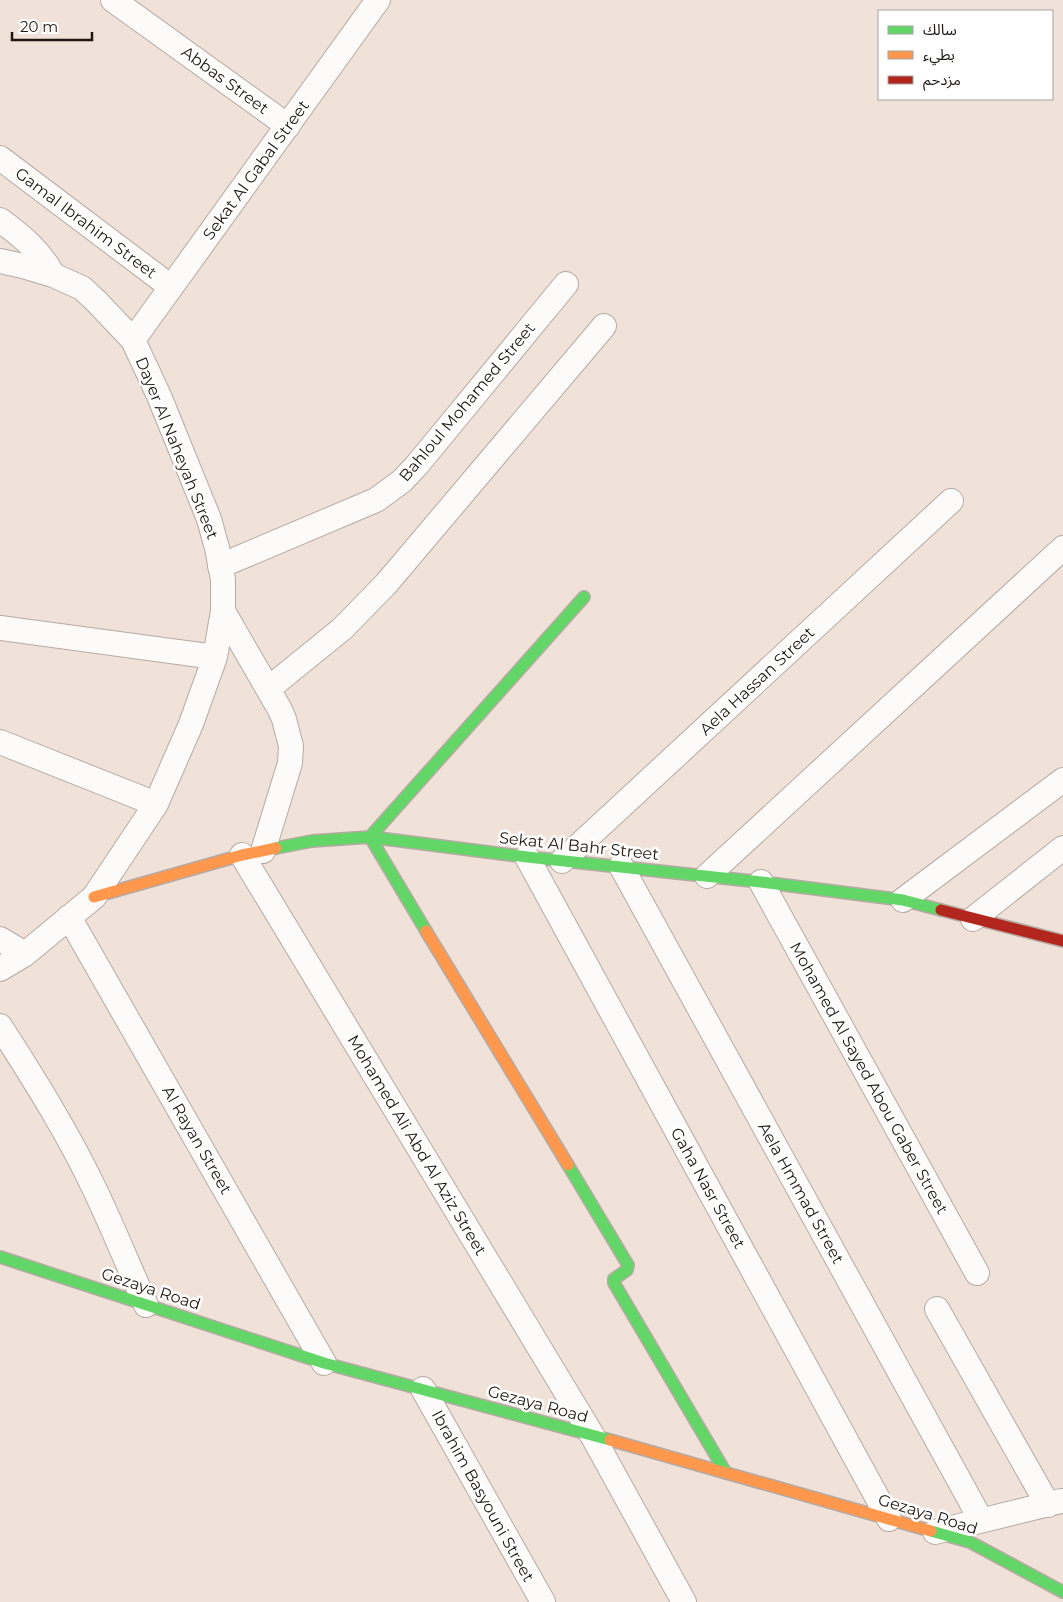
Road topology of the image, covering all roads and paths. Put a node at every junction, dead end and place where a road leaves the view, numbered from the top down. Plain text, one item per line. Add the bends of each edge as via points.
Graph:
1 (113, 0) edge
2 (378, 0) edge
3 (288, 126) junction
4 (0, 158) edge
5 (0, 220) edge
6 (0, 261) edge
7 (53, 275) junction
8 (566, 284) dead end
9 (171, 288) junction
10 (604, 326) dead end
11 (133, 340) junction
12 (951, 501) dead end
13 (1063, 548) edge
14 (220, 566) junction
15 (584, 597) dead end
16 (223, 610) junction
17 (0, 628) edge
18 (215, 657) junction
19 (268, 689) junction
20 (0, 742) edge
21 (1063, 780) edge
22 (156, 804) junction
23 (370, 837) junction
24 (1063, 848) edge
25 (253, 853) junction
26 (527, 857) junction
27 (562, 861) junction
28 (621, 866) junction
29 (707, 876) junction
30 (761, 882) junction
31 (94, 897) junction
32 (903, 900) junction
33 (70, 917) junction
34 (973, 919) junction
35 (0, 939) edge
36 (1063, 941) edge
37 (25, 954) junction
38 (0, 969) edge
39 (0, 1026) edge
40 (0, 1257) edge
41 (978, 1273) dead end
42 (146, 1305) junction
43 (937, 1309) dead end
44 (324, 1363) junction
45 (423, 1390) junction
46 (592, 1435) junction
47 (726, 1473) junction
48 (1055, 1503) edge
49 (889, 1519) junction
50 (981, 1520) junction
51 (935, 1532) junction
52 (1063, 1592) edge
53 (543, 1602) edge
54 (684, 1602) edge

1 - 3 street, Abbas Street
2 - 3 street, Sekat Al Gabal Street
3 - 9 street, Sekat Al Gabal Street
4 - 9 street, Gamal Ibrahim Street
5 - 7 street via 37,250
6 - 7 street, Dayer Al Naheyah Street
7 - 11 street, Dayer Al Naheyah Street via 82,288
8 - 14 street, Bahloul Mohamed Street via 402,481 376,500
9 - 11 street, Sekat Al Gabal Street
10 - 19 street via 386,584 342,628
11 - 14 street, Dayer Al Naheyah Street via 209,518
12 - 27 street, Aela Hassan Street
13 - 29 street
14 - 16 street, Dayer Al Naheyah Street
15 - 23 street
16 - 18 street, Dayer Al Naheyah Street
16 - 19 street
17 - 18 street
18 - 22 street, Dayer Al Naheyah Street via 191,724
19 - 25 street via 284,719 291,746 290,763
20 - 22 street
21 - 32 street
22 - 31 street, Dayer Al Naheyah Street
23 - 25 street, Sekat Al Bahr Street via 312,842
23 - 26 street, Sekat Al Bahr Street
23 - 47 street via 628,1265 614,1282
24 - 34 street
25 - 31 street, Sekat Al Bahr Street
25 - 46 street, Mohamed Ali Abd Al Aziz Street
26 - 27 street, Sekat Al Bahr Street
26 - 49 street, Gaha Nasr Street
27 - 28 street, Sekat Al Bahr Street
28 - 29 street, Sekat Al Bahr Street
28 - 50 street, Aela Hmmad Street
29 - 30 street, Sekat Al Bahr Street
30 - 32 street, Sekat Al Bahr Street
30 - 41 street, Mohamed Al Sayed Abou Gaber Street
31 - 33 street, Dayer Al Naheyah Street
32 - 34 street, Sekat Al Bahr Street
33 - 37 street, Dayer Al Naheyah Street
33 - 44 street, Al Rayan Street
34 - 36 street, Sekat Al Bahr Street
35 - 37 street
37 - 38 street, Dayer Al Naheyah Street
39 - 42 street via 77,1154
40 - 42 street, Gezaya Road
42 - 44 street, Gezaya Road
43 - 48 street
44 - 45 street, Gezaya Road
45 - 46 street, Gezaya Road
45 - 53 street, Ibrahim Basyouni Street
46 - 47 street, Gezaya Road
46 - 54 street, Mohamed Ali Abd Al Aziz Street
47 - 49 street, Gezaya Road
48 - 50 street
49 - 51 street, Gezaya Road
50 - 51 street
51 - 52 street, Gezaya Road via 970,1542

